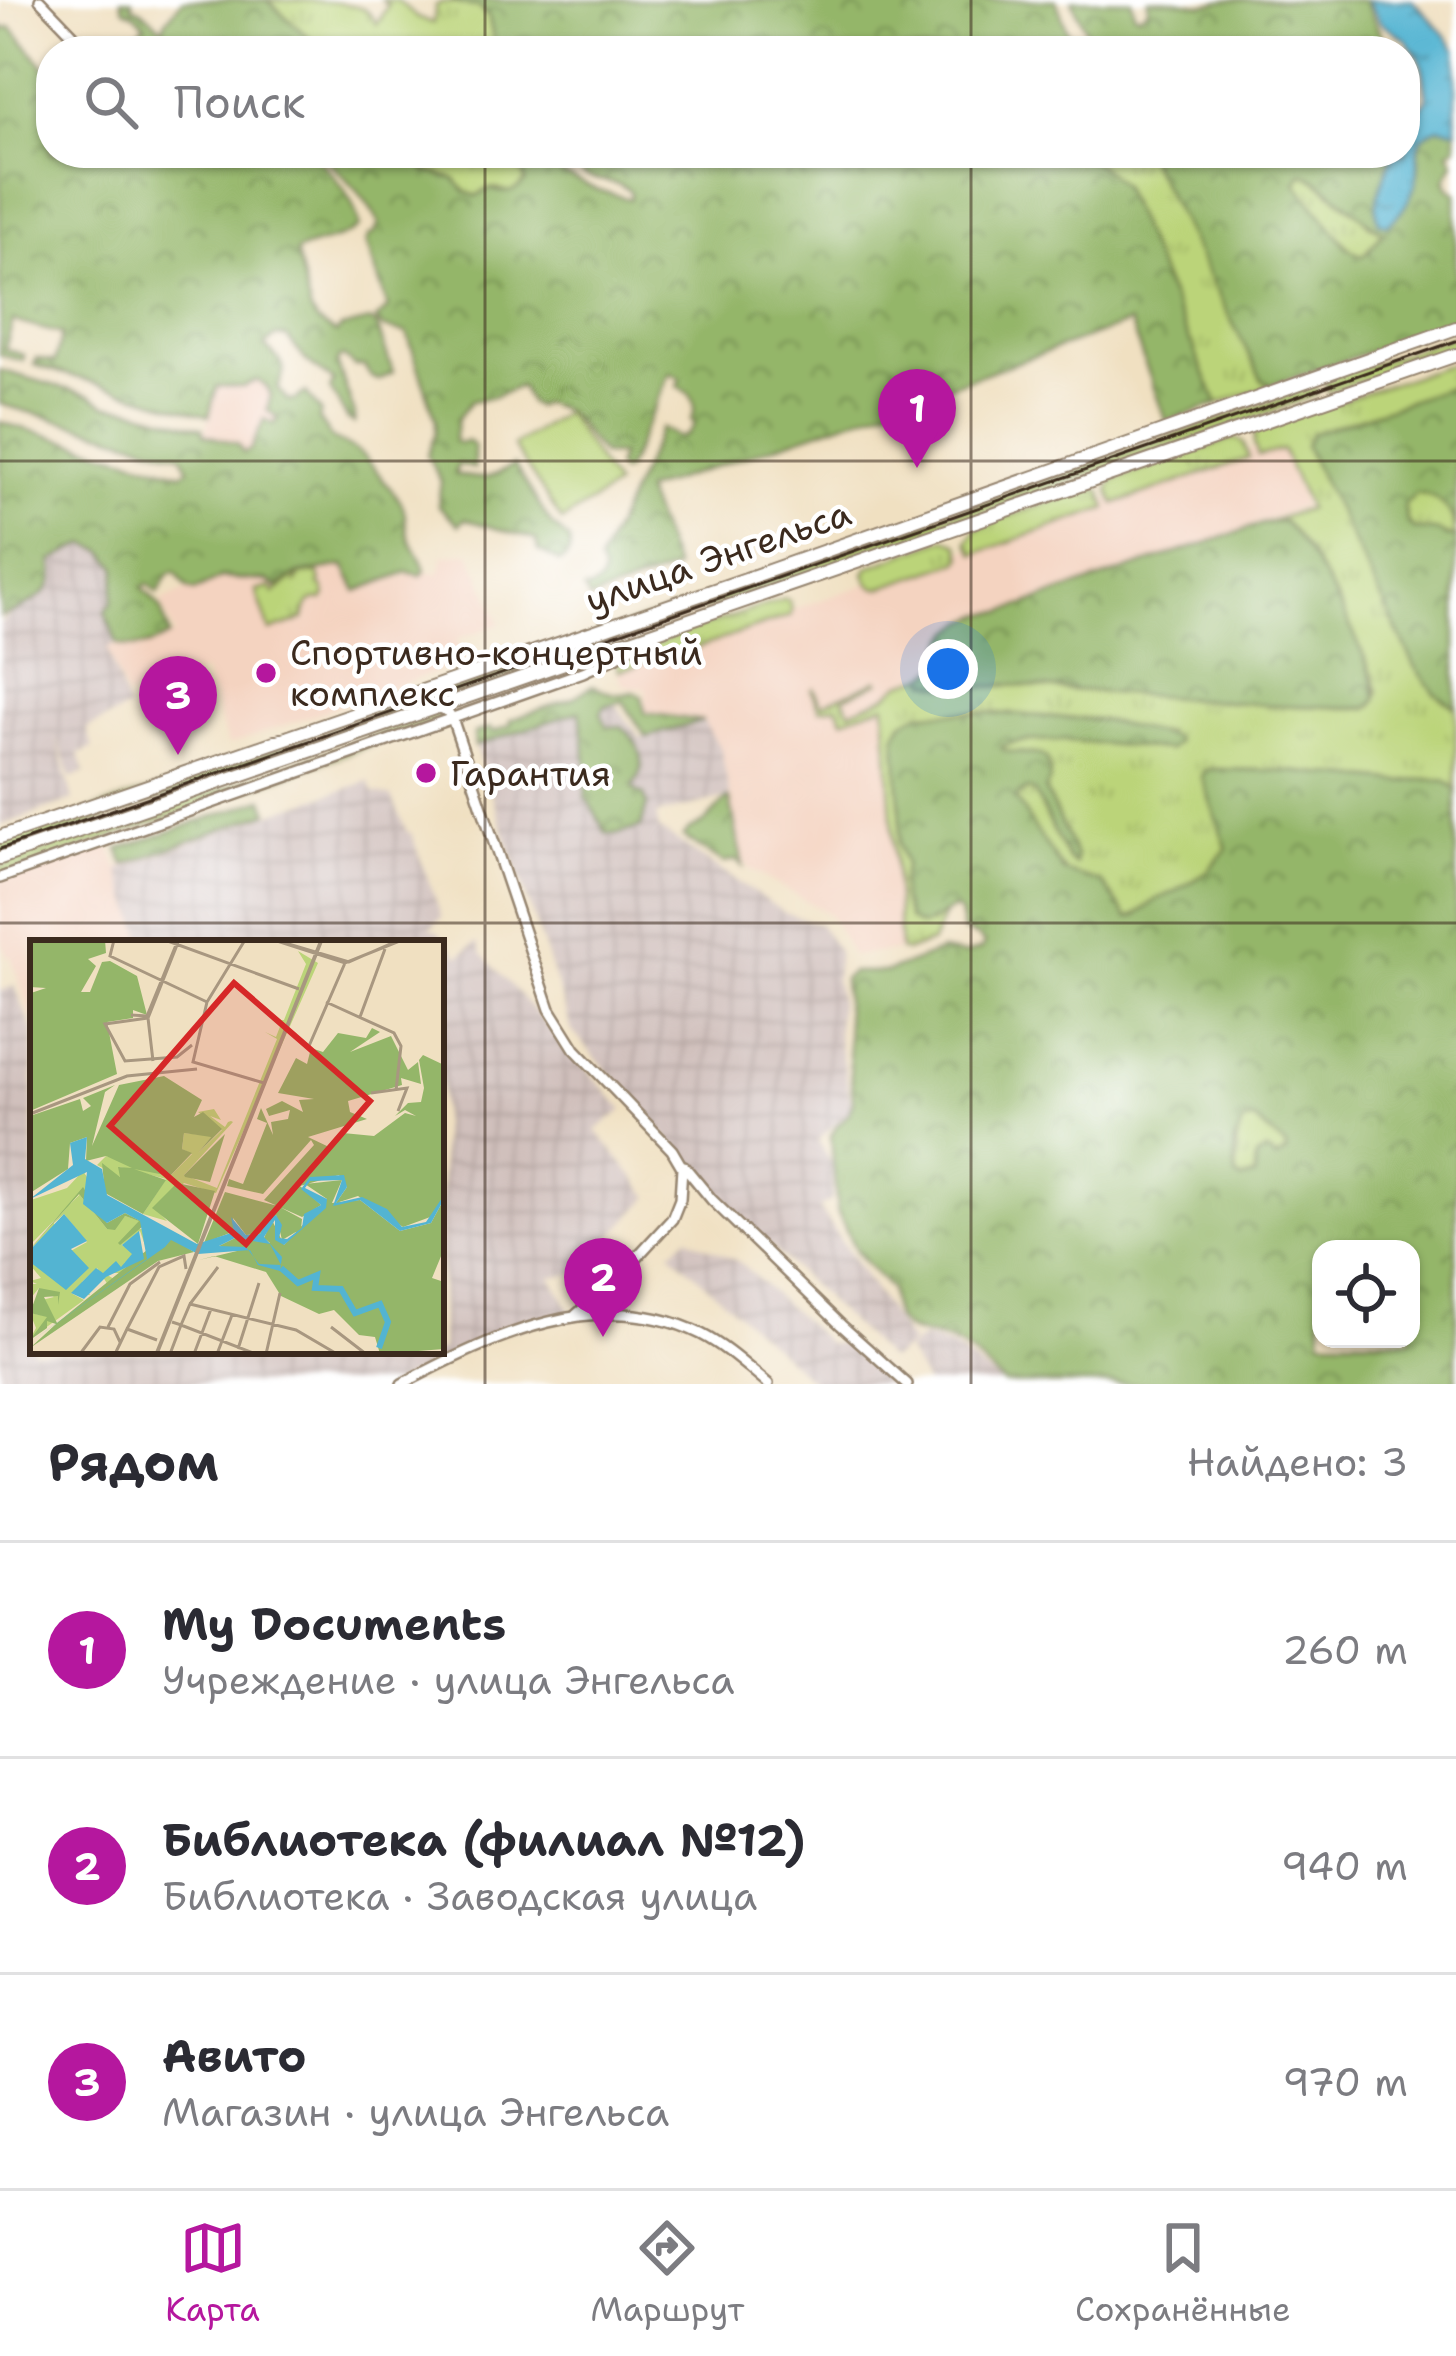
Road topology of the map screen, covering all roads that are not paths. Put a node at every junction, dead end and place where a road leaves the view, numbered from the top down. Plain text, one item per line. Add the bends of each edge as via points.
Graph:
1 (40, 0) edge
2 (75, 36) edge
3 (1456, 328) edge
4 (1456, 355) edge
5 (1311, 381) junction
6 (1317, 402) junction
7 (706, 592) junction
8 (666, 606) junction
9 (715, 612) junction
10 (673, 626) junction
11 (651, 634) junction
12 (436, 707) junction
13 (452, 718) junction
14 (316, 728) junction
15 (322, 747) junction
16 (0, 837) edge
17 (0, 858) edge
18 (0, 878) edge
19 (680, 1162) junction
20 (595, 1299) junction
21 (604, 1313) junction
22 (576, 1316) junction
23 (402, 1384) edge
24 (768, 1384) edge
25 (907, 1384) edge

1 - 2 street
3 - 5 main road, улица Энгельса
4 - 6 main road, улица Энгельса
5 - 6 main road via 1323,389
5 - 7 main road, улица Энгельса
6 - 9 main road, улица Энгельса
7 - 8 main road, улица Энгельса
7 - 9 main road via 694,607
8 - 10 main road via 687,611
8 - 14 main road, улица Энгельса
9 - 10 main road, улица Энгельса
10 - 11 main road, улица Энгельса
11 - 12 main road, улица Энгельса
11 - 13 street via 583,672
12 - 13 street
12 - 15 main road, улица Энгельса
13 - 18 street
13 - 19 street via 550,1009 583,1058
14 - 15 main road
14 - 16 main road, улица Энгельса
15 - 17 main road, улица Энгельса
19 - 20 street via 672,1219
19 - 25 street
20 - 21 street
20 - 22 street
21 - 22 street
21 - 24 street via 687,1328
22 - 23 street via 484,1344

